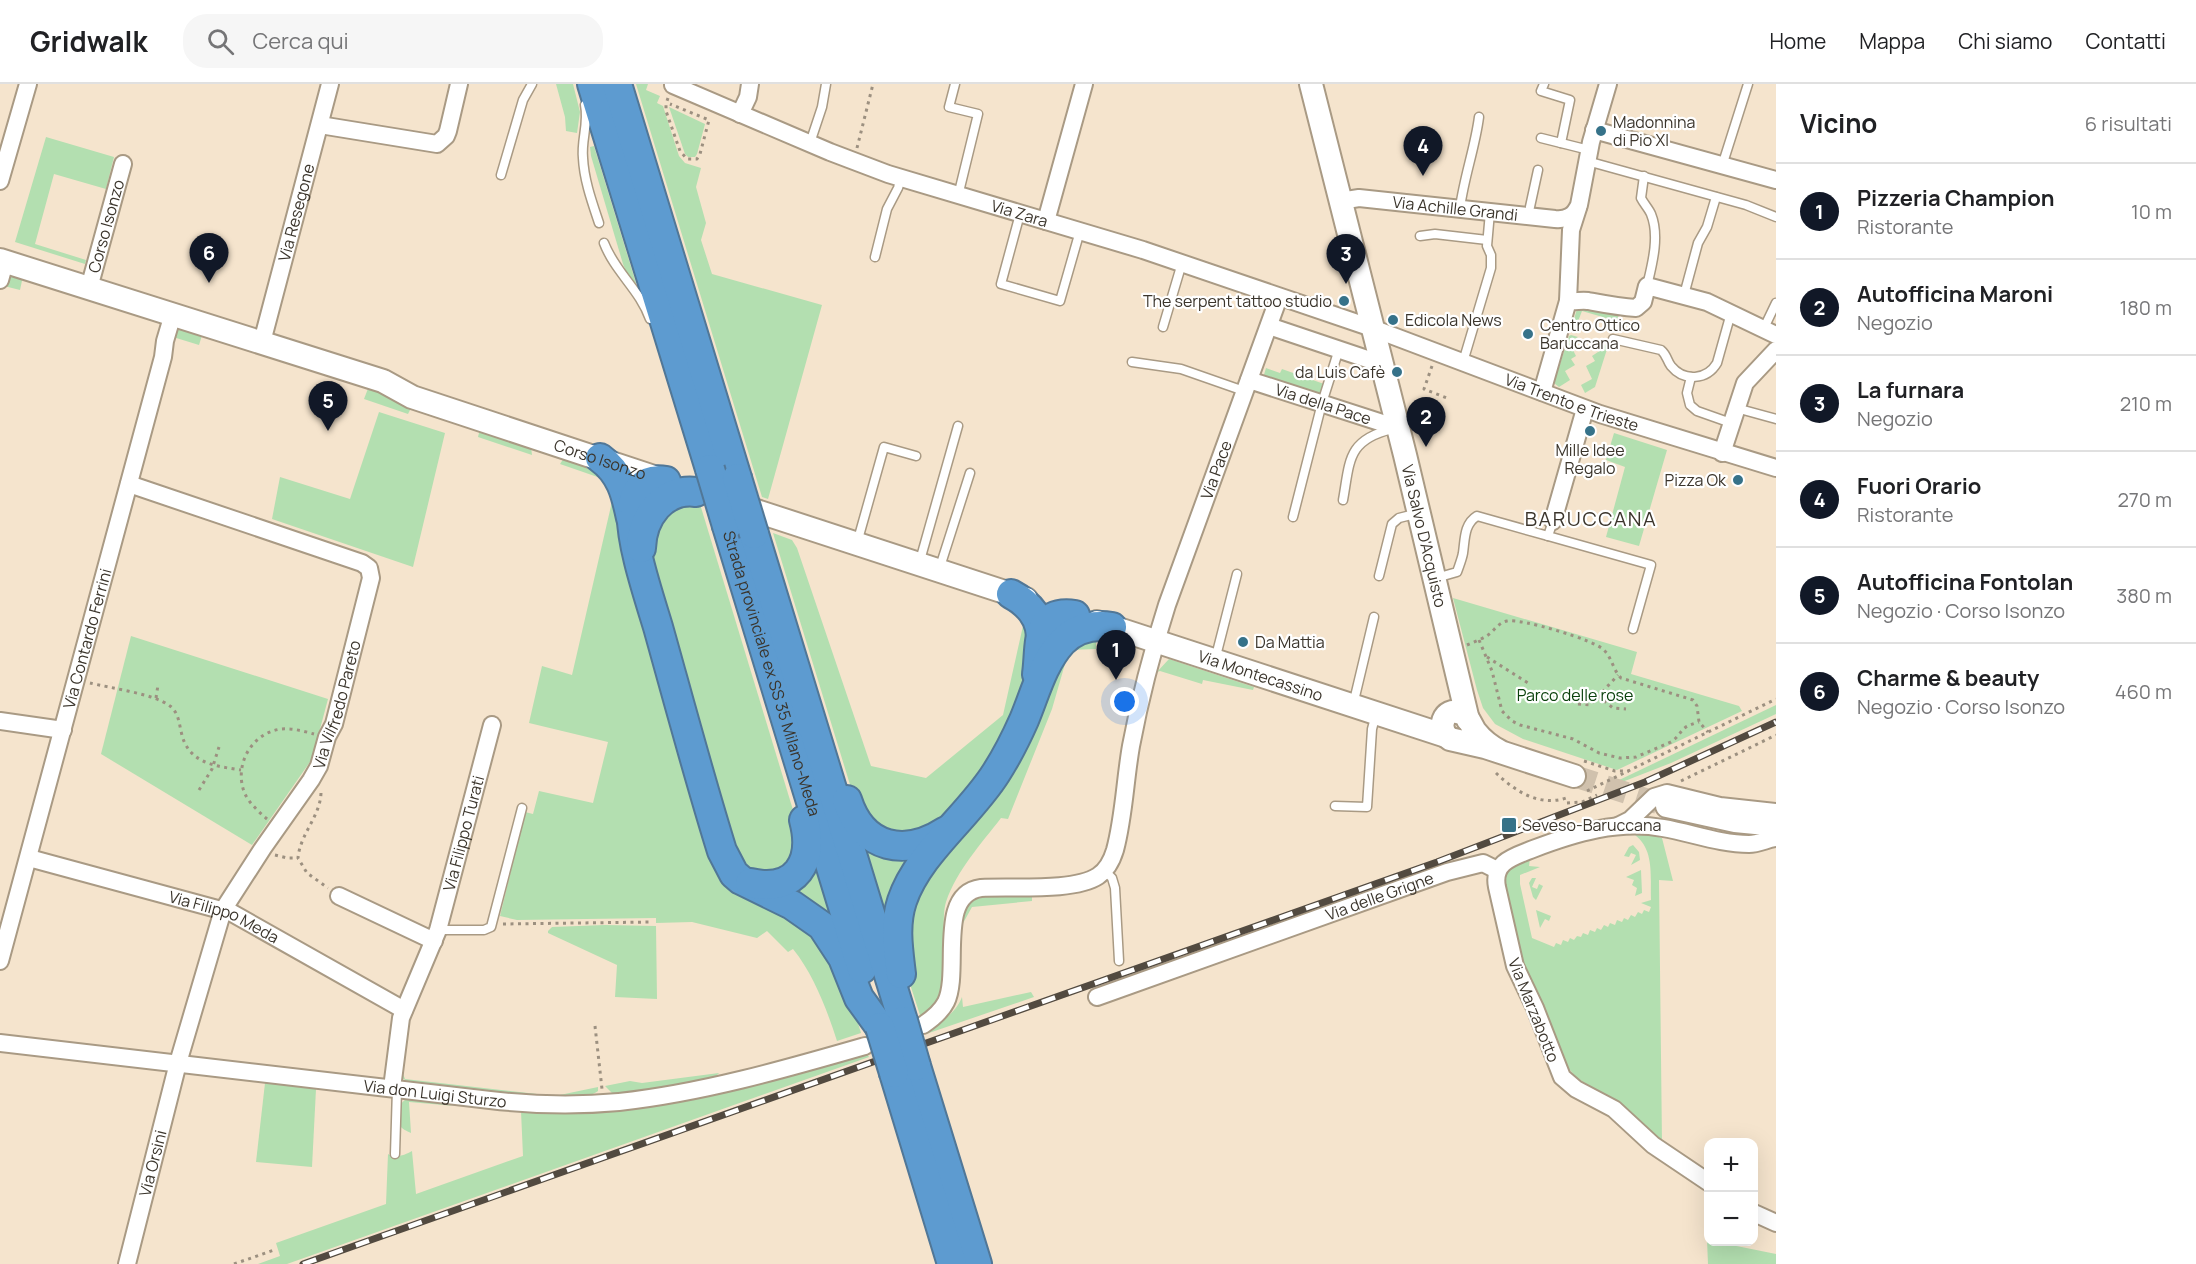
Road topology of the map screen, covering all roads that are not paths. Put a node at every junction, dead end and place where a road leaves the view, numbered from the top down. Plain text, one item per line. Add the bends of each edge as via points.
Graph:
1 (28, 84) edge
2 (330, 84) edge
3 (459, 84) edge
4 (532, 84) edge
5 (617, 84) edge
6 (750, 84) edge
7 (826, 84) edge
8 (955, 84) edge
9 (1084, 84) edge
10 (1311, 84) edge
11 (1544, 84) edge
12 (1608, 84) edge
13 (1748, 84) edge
14 (672, 85) edge
15 (587, 88) edge
16 (740, 114) junction
17 (1479, 117) dead end
18 (320, 125) junction
19 (1594, 130) junction
20 (1541, 138) dead end
21 (810, 143) junction
22 (1561, 143) junction
23 (1588, 156) junction
24 (123, 164) dead end
25 (1722, 166) junction
26 (1538, 170) dead end
27 (501, 175) dead end
28 (1644, 176) junction
29 (901, 178) junction
30 (1776, 180) edge
31 (0, 181) edge
32 (958, 196) junction
33 (1716, 197) junction
34 (1340, 201) junction
35 (1460, 208) junction
36 (1490, 211) junction
37 (1020, 214) junction
38 (1528, 216) junction
39 (1776, 217) edge
40 (1569, 219) junction
41 (1046, 221) junction
42 (599, 223) dead end
43 (1080, 231) junction
44 (1420, 236) dead end
45 (1487, 240) junction
46 (604, 243) dead end
47 (875, 257) dead end
48 (1182, 263) junction
49 (2, 268) edge
50 (1647, 286) junction
51 (89, 288) junction
52 (1569, 293) junction
53 (1683, 295) junction
54 (1279, 297) junction
55 (1776, 303) edge
56 (1731, 313) junction
57 (172, 314) junction
58 (1269, 326) junction
59 (1162, 327) dead end
60 (1372, 327) junction
61 (655, 332) dead end
62 (1770, 332) edge
63 (1613, 339) dead end
64 (262, 342) junction
65 (1339, 349) junction
66 (1776, 350) edge
67 (1132, 362) dead end
68 (1463, 362) junction
69 (666, 364) dead end
70 (1382, 364) junction
71 (1691, 377) junction
72 (1247, 386) junction
73 (686, 390) junction
74 (1542, 392) junction
75 (1322, 403) junction
76 (1585, 409) junction
77 (1734, 416) junction
78 (1776, 419) edge
79 (958, 426) dead end
80 (1398, 428) junction
81 (1722, 453) junction
82 (916, 456) dead end
83 (600, 458) junction
84 (1776, 468) edge
85 (970, 473) dead end
86 (653, 478) junction
87 (703, 480) junction
88 (129, 484) junction
89 (1343, 500) dead end
90 (1419, 513) junction
91 (1293, 517) dead end
92 (641, 518) junction
93 (1551, 529) junction
94 (857, 544) junction
95 (929, 567) junction
96 (1237, 574) dead end
97 (1379, 576) dead end
98 (1435, 578) junction
99 (1011, 594) joint
100 (1374, 617) dead end
101 (1052, 626) junction
102 (1112, 627) junction
103 (1633, 629) dead end
104 (1156, 641) junction
105 (1215, 660) junction
106 (1353, 706) junction
107 (1376, 713) junction
108 (0, 721) edge
109 (1455, 724) junction
110 (492, 725) dead end
111 (801, 729) junction
112 (63, 730) junction
113 (1575, 784) tunnel mouth
114 (1662, 800) junction
115 (1335, 806) dead end
116 (522, 808) dead end
117 (1776, 812) edge
118 (962, 818) junction
119 (1776, 825) edge
120 (1614, 827) junction
121 (1661, 827) junction
122 (1776, 838) edge
123 (29, 858) junction
124 (1104, 870) junction
125 (1497, 870) junction
126 (741, 880) junction
127 (335, 892) road end
128 (223, 910) junction
129 (436, 936) junction
130 (0, 961) edge
131 (1119, 961) dead end
132 (1097, 997) dead end
133 (404, 1010) junction
134 (893, 1030) junction
135 (0, 1043) edge
136 (18, 1045) junction
137 (0, 1048) edge
138 (178, 1063) junction
139 (905, 1069) junction
140 (395, 1088) junction
141 (395, 1154) dead end
142 (1704, 1179) edge
143 (1758, 1215) edge
144 (1776, 1223) edge
145 (127, 1264) edge
146 (952, 1264) edge
147 (977, 1264) edge

1 - 31 street
2 - 18 street, Via Resegone
3 - 18 street via 446,136 437,144
4 - 27 lane via 523,100
5 - 111 highway, Strada provinciale ex SS 35 Milano-Meda, bridge via 754,534
6 - 16 street
7 - 21 lane
8 - 32 lane via 949,107 978,114
9 - 41 street
10 - 34 street, Via Salvo D'Acquisto
11 - 22 lane via 1541,92 1570,100
12 - 19 street
13 - 25 lane
14 - 16 street, Via Zara
15 - 42 lane via 582,156
15 - 73 highway, Strada provinciale ex SS 35 Milano-Meda
16 - 21 street, Via Zara
17 - 35 lane
18 - 64 street, Via Resegone
19 - 23 street
19 - 25 street
20 - 22 lane
21 - 29 street, Via Zara
22 - 23 lane
23 - 28 lane
23 - 40 street
24 - 51 street, Corso Isonzo
25 - 30 street
26 - 38 lane
28 - 33 lane
28 - 50 lane via 1641,198 1654,226
29 - 32 street, Via Zara
29 - 47 lane via 887,209
32 - 37 street, Via Zara
33 - 39 lane
33 - 53 lane
34 - 35 street, Via Achille Grandi via 1359,198
34 - 60 street, Via Salvo D'Acquisto
35 - 36 street, Via Achille Grandi
36 - 38 street, Via Achille Grandi
36 - 45 lane
37 - 41 street, Via Zara
37 - 43 lane via 1001,284 1059,301
38 - 40 street, Via Achille Grandi
40 - 52 street
41 - 43 street, Via Zara
43 - 48 street, Via Zara
44 - 45 lane
45 - 68 lane via 1491,268
46 - 61 lane via 613,264 645,307
48 - 54 street, Via Zara
48 - 59 lane
49 - 51 street, Corso Isonzo
50 - 52 street via 1639,307 1631,308 1586,301
50 - 53 street
51 - 57 street, Corso Isonzo
52 - 74 street
53 - 56 street
54 - 58 street, Via Pace
54 - 60 street, Via Zara
55 - 62 lane
56 - 62 street
56 - 71 lane via 1713,369
57 - 64 street, Corso Isonzo
57 - 88 street, Via Contardo Ferrini
58 - 65 street
58 - 72 street, Via Pace
60 - 68 street, Via Trento e Trieste
60 - 70 street, Via Salvo D'Acquisto
63 - 71 lane via 1661,350 1672,368
64 - 83 street, Corso Isonzo via 383,381 412,397
65 - 70 street
65 - 75 lane
66 - 77 street via 1745,383
67 - 72 lane via 1181,369
68 - 74 street, Via Trento e Trieste
69 - 73 lane
70 - 80 street, Via Salvo D'Acquisto
71 - 77 lane via 1687,393 1690,405 1697,411
72 - 75 street, Via della Pace
72 - 104 street, Via Pace
73 - 87 highway, Strada provinciale ex SS 35 Milano-Meda
74 - 76 street, Via Trento e Trieste
75 - 80 street, Via della Pace
75 - 91 lane
76 - 81 street, Via Trento e Trieste
76 - 93 street
77 - 78 lane
77 - 81 street
79 - 95 lane
80 - 89 lane via 1376,434 1355,449
80 - 90 street, Via Salvo D'Acquisto
81 - 84 street, Via Trento e Trieste
82 - 94 lane via 884,447
83 - 86 street, Corso Isonzo
83 - 92 highway via 614,470 627,500
85 - 95 lane
86 - 87 street, Corso Isonzo
86 - 92 highway via 636,493 632,511
87 - 92 highway via 662,500
87 - 94 street, Corso Isonzo
87 - 111 highway, Strada provinciale ex SS 35 Milano-Meda, bridge via 727,526
88 - 112 street, Via Contardo Ferrini
88 - 128 street, Via Vilfredo Pareto via 362,563 371,572 334,724 319,766
90 - 97 lane via 1392,524
90 - 98 street, Via Salvo D'Acquisto
92 - 126 highway via 643,574 722,851
93 - 98 lane via 1477,516 1467,528 1457,572
93 - 103 lane via 1651,565
94 - 95 street, Corso Isonzo
95 - 99 street, Corso Isonzo
96 - 105 lane
98 - 109 street, Via Salvo D'Acquisto via 1459,677
99 - 101 highway via 1033,611 1040,625
100 - 106 lane
101 - 102 street
101 - 102 highway via 1064,641 1082,628
101 - 118 highway via 1025,718 984,791
102 - 104 street, Via Montecassino
104 - 105 street, Via Montecassino
104 - 124 street via 1131,747 1117,841
105 - 106 street, Via Montecassino
106 - 107 street, Via Montecassino
107 - 109 street, Via Montecassino via 1409,724
107 - 115 lane via 1367,807
108 - 112 street
109 - 113 street via 1484,740 1499,763
110 - 129 street, Via Filippo Turati
111 - 118 highway via 833,759 856,820 876,840 897,847 918,844
111 - 126 highway via 790,770 807,833 807,857 799,871 786,881 765,886
111 - 134 highway, Strada provinciale ex SS 35 Milano-Meda
112 - 123 street, Via Contardo Ferrini
114 - 117 street
114 - 119 street via 1725,819
114 - 120 street
114 - 121 street via 1646,812 1647,819
116 - 129 lane via 492,924 484,930
118 - 134 highway via 920,866 902,902 897,948 902,980
120 - 121 street
120 - 125 street via 1567,836 1505,860
121 - 122 street via 1744,844
123 - 128 street, Via Filippo Meda
123 - 130 street, Via Contardo Ferrini
124 - 131 lane via 1115,888
124 - 134 street via 1081,882 968,891 958,901 954,918 950,990 943,1007
125 - 132 street, Via delle Grigne via 1483,863 1448,872
125 - 142 street, Via Marzabotto via 1497,887 1515,966 1562,1077 1614,1109 1653,1145
126 - 134 highway via 792,905 822,926 843,958 859,998
127 - 129 street
128 - 133 street, Via Filippo Meda
128 - 138 street, Via Vilfredo Pareto
129 - 133 street, Via Filippo Turati
133 - 140 street, Via Filippo Turati via 398,1033
134 - 139 highway, Strada provinciale ex SS 35 Milano-Meda, bridge
134 - 140 street, Via don Luigi Sturzo via 731,1082 633,1100 529,1104
135 - 136 street, Via don Luigi Sturzo
136 - 137 street
136 - 138 street, Via don Luigi Sturzo
138 - 140 street, Via don Luigi Sturzo
138 - 145 street, Via Orsini
139 - 146 highway, Strada provinciale ex SS 35 Milano-Meda
139 - 147 highway, Strada provinciale ex SS 35 Milano-Meda
140 - 141 lane
143 - 144 street

